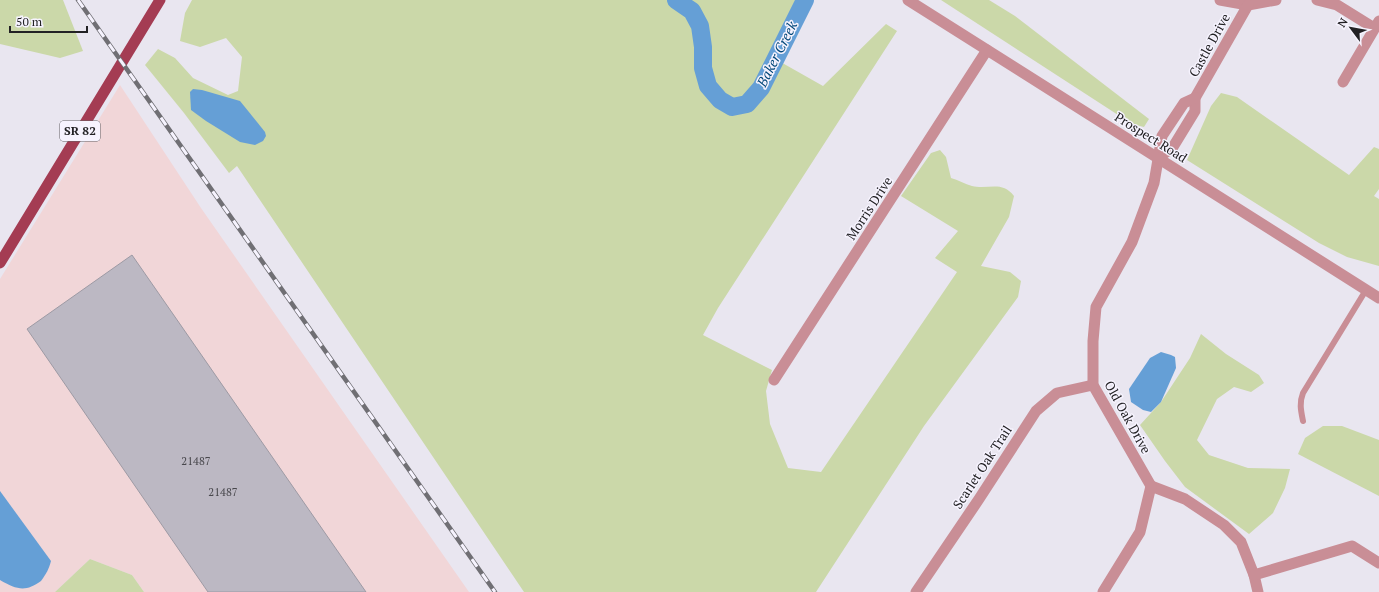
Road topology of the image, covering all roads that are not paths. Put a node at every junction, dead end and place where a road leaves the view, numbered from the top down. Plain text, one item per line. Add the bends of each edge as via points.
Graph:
1 (160, 0) edge
2 (908, 0) edge
3 (1220, 0) edge
4 (1276, 0) edge
5 (1318, 0) edge
6 (1248, 4) junction
7 (1377, 25) edge
8 (988, 50) junction
9 (1343, 82) dead end
10 (1158, 158) junction
11 (0, 263) edge
12 (1366, 290) junction
13 (1379, 298) edge
14 (774, 380) dead end
15 (1093, 385) junction
16 (1304, 421) dead end
17 (1150, 486) junction
18 (1379, 563) edge
19 (1254, 575) junction
20 (916, 592) edge
21 (1103, 592) edge
22 (1258, 592) edge

1 - 11 main road, SR 82
2 - 8 street, Prospect Road
3 - 6 street
4 - 6 street
5 - 7 street via 1337,5
6 - 10 street, Castle Drive via 1195,98 1195,112 1173,147
7 - 9 street
8 - 10 street, Prospect Road
8 - 14 street, Morris Drive
10 - 12 street, Prospect Road
10 - 15 street, Old Oak Drive via 1154,183 1132,242 1096,307
12 - 13 street, Prospect Road
12 - 16 lane via 1303,393 1300,407
15 - 17 street, Old Oak Drive
15 - 20 street, Scarlet Oak Trail via 1056,393 1036,411
17 - 19 street via 1185,499 1224,525 1242,542
17 - 21 street via 1140,532
18 - 19 street via 1352,546
19 - 22 street

